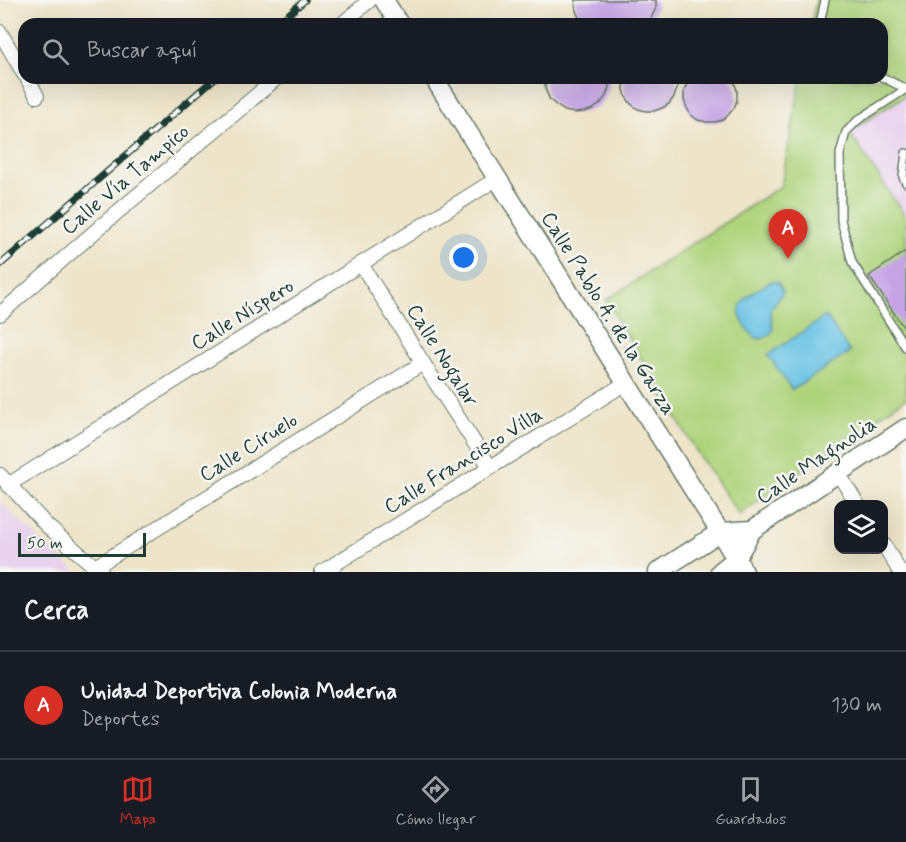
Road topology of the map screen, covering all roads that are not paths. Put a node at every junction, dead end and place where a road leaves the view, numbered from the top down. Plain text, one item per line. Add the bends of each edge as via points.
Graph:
1 (370, 0) edge
2 (384, 0) edge
3 (825, 0) edge
4 (349, 18) edge
5 (395, 18) edge
6 (821, 18) edge
7 (0, 32) edge
8 (18, 64) edge
9 (888, 80) edge
10 (30, 84) edge
11 (271, 84) edge
12 (438, 84) edge
13 (906, 89) edge
14 (37, 96) dead end
15 (906, 153) edge
16 (498, 178) junction
17 (906, 183) edge
18 (361, 264) junction
19 (0, 314) edge
20 (906, 348) edge
21 (423, 363) junction
22 (626, 383) junction
23 (906, 428) edge
24 (490, 467) junction
25 (838, 472) junction
26 (4, 480) edge
27 (856, 500) edge
28 (752, 530) junction
29 (720, 532) junction
30 (888, 552) edge
31 (740, 566) edge
32 (98, 569) edge
33 (322, 572) edge
34 (658, 572) edge
35 (720, 572) edge
36 (900, 572) edge

1 - 4 street
2 - 5 street
3 - 6 lane
7 - 8 street
9 - 13 lane
10 - 14 street
11 - 19 street, Calle Vía Tampico
12 - 16 street, Calle Pablo A. de la Garza
13 - 20 lane via 858,120 846,132 840,154 842,220 852,262
15 - 17 lane
16 - 18 street, Calle Níspero
16 - 22 street, Calle Pablo A. de la Garza
18 - 21 street, Calle Nogalar
18 - 26 street, Calle Níspero
21 - 24 street, Calle Nogalar
21 - 32 street, Calle Ciruelo
22 - 24 street, Calle Francisco Villa
22 - 29 street, Calle Pablo A. de la Garza
23 - 25 street, Calle Magnolia
24 - 33 street, Calle Francisco Villa
25 - 27 street
25 - 28 street, Calle Magnolia
26 - 32 street via 47,526
28 - 29 street, Calle Magnolia
28 - 31 street, Calle Magnolia
29 - 31 street, Calle Pablo A. de la Garza
29 - 34 street, Calle Magnolia
30 - 36 street
31 - 35 street, Calle Magnolia

